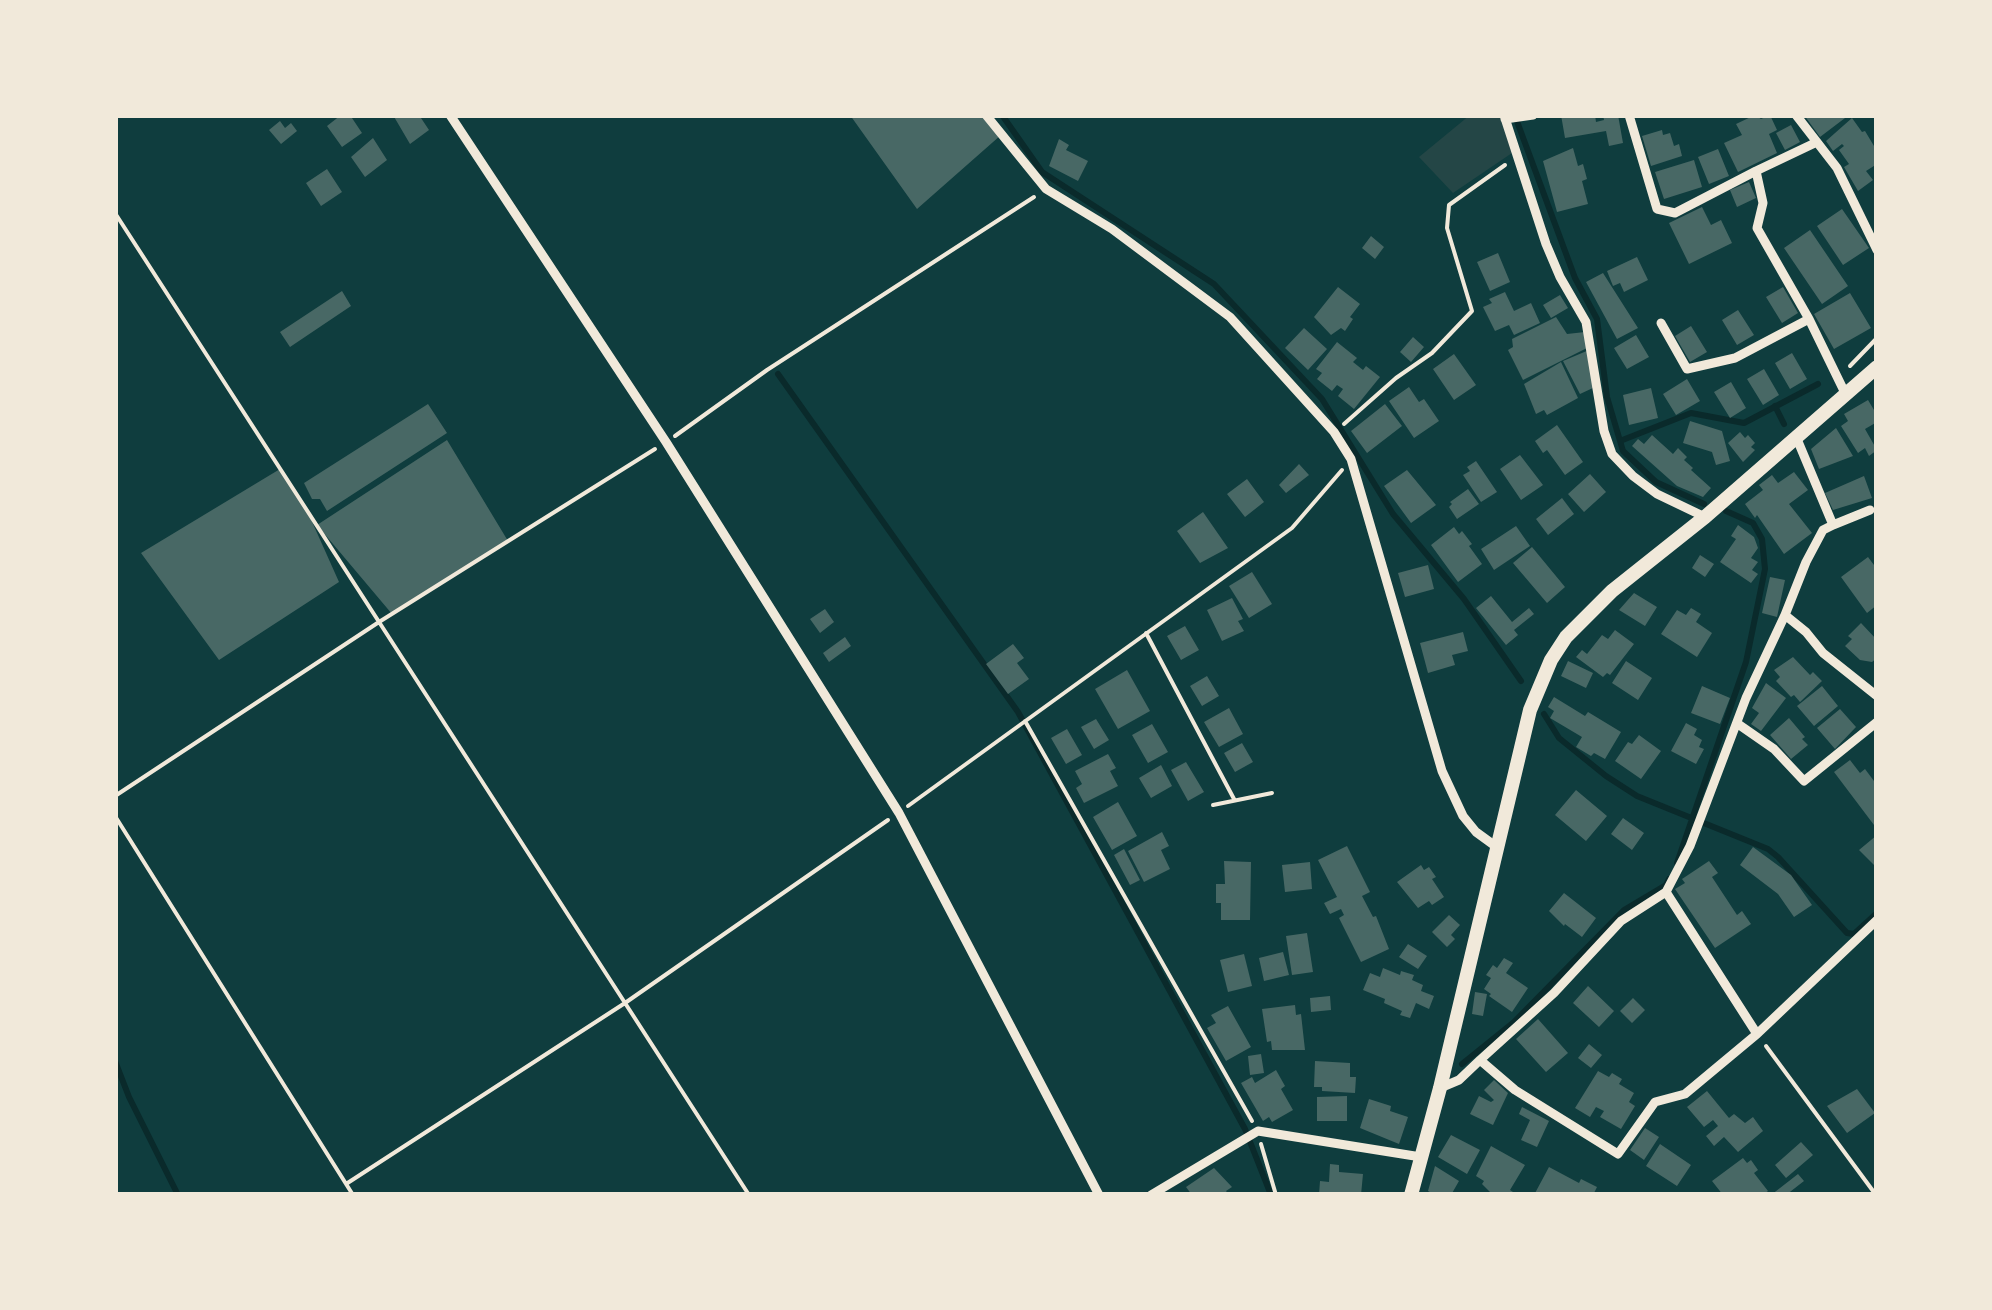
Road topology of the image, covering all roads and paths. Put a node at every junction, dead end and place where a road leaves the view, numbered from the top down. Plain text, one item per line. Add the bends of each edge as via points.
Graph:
1 (450, 115) edge
2 (986, 115) edge
3 (1533, 115) edge
4 (1629, 115) edge
5 (1796, 115) edge
6 (1504, 117) edge
7 (1817, 142) junction
8 (1517, 156) junction
9 (1756, 171) junction
10 (1046, 189) junction
11 (115, 212) edge
12 (1877, 250) edge
13 (1809, 319) junction
14 (1661, 322) dead end
15 (1877, 367) edge
16 (1846, 396) junction
17 (1334, 432) junction
18 (1796, 438) junction
19 (666, 442) junction
20 (1351, 458) junction
21 (1870, 510) dead end
22 (1705, 517) junction
23 (1833, 526) junction
24 (1785, 615) junction
25 (380, 622) junction
26 (1146, 633) junction
27 (1877, 696) edge
28 (1025, 721) junction
29 (1877, 722) edge
30 (1738, 724) junction
31 (1272, 793) dead end
32 (115, 796) edge
33 (1234, 799) junction
34 (1213, 805) dead end
35 (899, 813) junction
36 (115, 816) edge
37 (1498, 848) junction
38 (1666, 892) junction
39 (1877, 920) edge
40 (625, 1003) junction
41 (1758, 1034) junction
42 (1480, 1060) junction
43 (1440, 1088) junction
44 (1258, 1131) junction
45 (1420, 1157) junction
46 (346, 1184) junction
47 (352, 1195) edge
48 (749, 1195) edge
49 (1099, 1195) edge
50 (1151, 1195) edge
51 (1276, 1195) edge
52 (1411, 1195) edge
53 (1876, 1195) edge

1 - 19 street
2 - 10 street
3 - 6 street
4 - 9 street via 1657,209 1675,213
5 - 7 street
6 - 8 street
7 - 9 street
7 - 12 street
8 - 17 path via 1449,205 1446,228 1472,311 1432,353
8 - 22 street via 1553,260 1586,322 1612,454 1658,494
9 - 13 street via 1763,203 1757,228
10 - 17 street via 1230,317
10 - 19 path
11 - 25 path
13 - 14 street via 1735,358 1687,369
13 - 16 street
15 - 16 highway
16 - 18 highway
17 - 20 street
18 - 22 highway
18 - 23 street
19 - 25 path
19 - 35 street
20 - 26 path via 1292,528
20 - 37 street via 1442,771 1464,816
21 - 23 street
22 - 37 highway via 1566,637 1530,710
23 - 24 street via 1823,530
24 - 27 street
24 - 30 street
25 - 32 path
25 - 40 path
26 - 28 path
26 - 33 path
28 - 35 path
28 - 44 path
29 - 30 street via 1804,781
30 - 38 street
31 - 33 path
33 - 34 path
35 - 40 path
35 - 49 street
36 - 46 path
37 - 43 highway
38 - 41 street
38 - 42 street via 1621,921
39 - 41 street
40 - 46 path
40 - 48 path
41 - 42 street via 1685,1094 1655,1102 1618,1154 1515,1090
41 - 53 path
42 - 43 street
43 - 45 highway
44 - 45 street
44 - 50 street
44 - 51 path
45 - 52 highway
46 - 47 path

